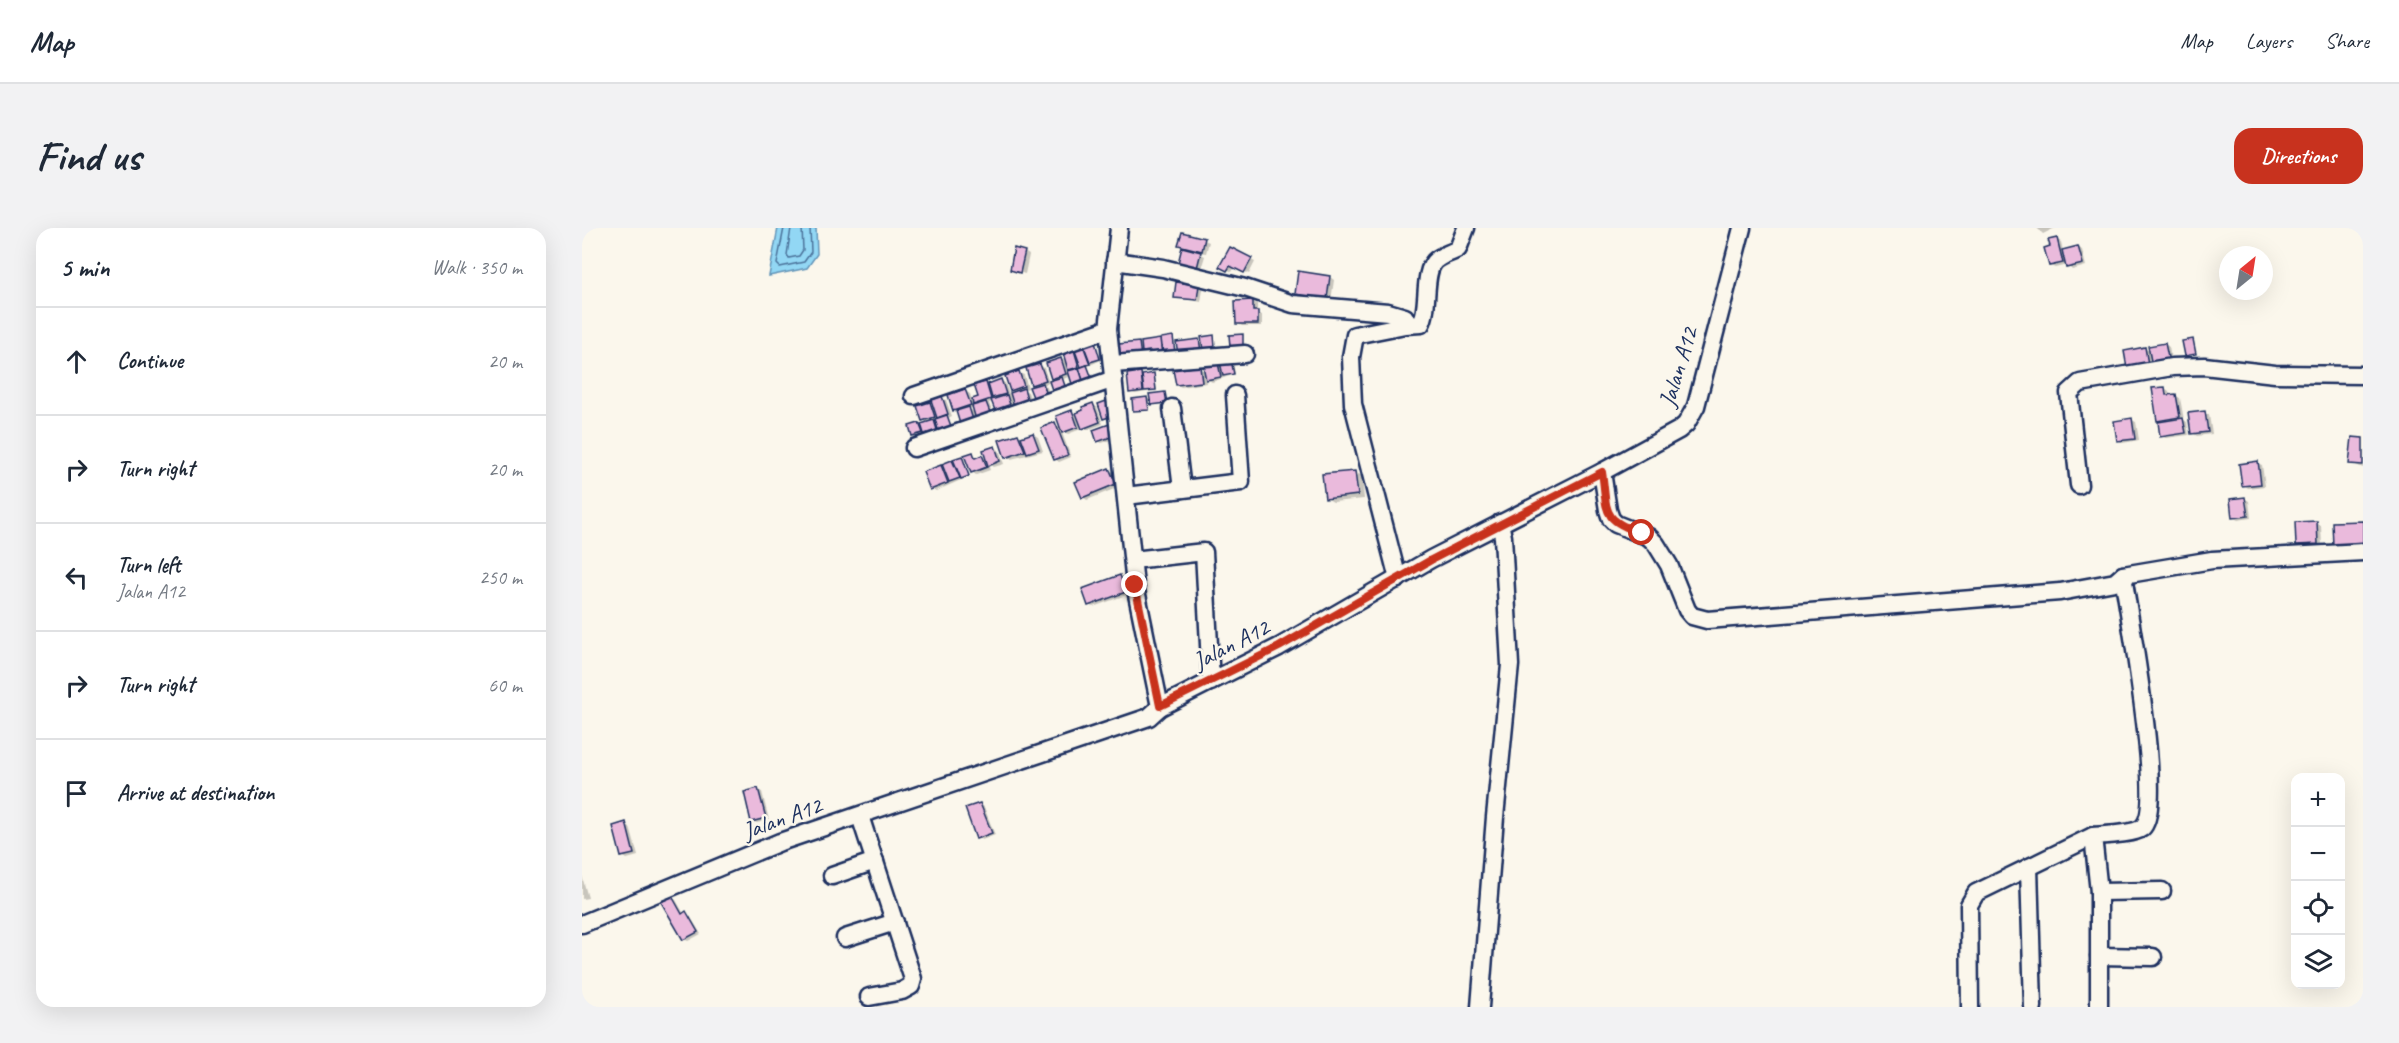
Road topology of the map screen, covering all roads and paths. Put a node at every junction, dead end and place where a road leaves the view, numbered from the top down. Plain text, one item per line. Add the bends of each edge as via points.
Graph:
1 (1119, 228) edge
2 (1466, 228) edge
3 (1742, 228) edge
4 (1115, 261) junction
5 (1405, 325) junction
6 (1108, 328) junction
7 (1245, 354) dead end
8 (1113, 371) junction
9 (2363, 375) edge
10 (1235, 395) dead end
11 (915, 396) dead end
12 (1172, 408) dead end
13 (914, 448) dead end
14 (1602, 472) junction
15 (2079, 485) dead end
16 (1182, 489) junction
17 (1126, 496) junction
18 (1500, 523) junction
19 (2363, 552) edge
20 (1133, 560) junction
21 (2123, 575) junction
22 (1398, 579) junction
23 (1210, 682) junction
24 (1160, 706) junction
25 (860, 816) junction
26 (2093, 836) junction
27 (875, 861) junction
28 (2029, 867) junction
29 (832, 876) dead end
30 (2162, 891) dead end
31 (2099, 892) junction
32 (895, 922) junction
33 (582, 924) edge
34 (845, 938) dead end
35 (2099, 956) junction
36 (2153, 957) dead end
37 (869, 996) dead end
38 (1480, 1007) edge
39 (1970, 1007) edge
40 (2033, 1007) edge
41 (2099, 1007) edge

1 - 4 street
2 - 5 street via 1458,249 1431,265 1423,322
3 - 14 street, Jalan A12 via 1692,415 1679,430
4 - 5 street via 1163,268 1293,304 1388,312 1405,317
4 - 6 street
5 - 22 street via 1354,335 1351,357 1353,404
6 - 8 street
6 - 11 street
7 - 8 street
8 - 13 street
8 - 17 street
9 - 15 street via 2275,374 2204,366 2172,367 2080,383 2070,393
10 - 16 street via 1241,482
12 - 16 street
14 - 18 street, Jalan A12
14 - 21 street via 1611,519 1648,537 1669,565 1687,610 1692,616 1707,620 2060,592 2115,582
16 - 17 street
17 - 20 street
18 - 22 street, Jalan A12
18 - 38 street via 1510,665
19 - 21 street via 2212,560
20 - 23 street via 1204,552
20 - 24 street
21 - 26 street via 2149,750 2149,815 2137,831
22 - 23 street, Jalan A12
23 - 24 street, Jalan A12
24 - 25 street, Jalan A12 via 1149,717
25 - 27 street
25 - 33 street, Jalan A12 via 780,842
26 - 28 street
26 - 31 street
27 - 29 street
27 - 32 street
28 - 39 street via 1976,893 1969,905
28 - 40 street
30 - 31 street
31 - 35 street
32 - 34 street
32 - 37 street via 912,974 911,986
35 - 36 street
35 - 41 street

